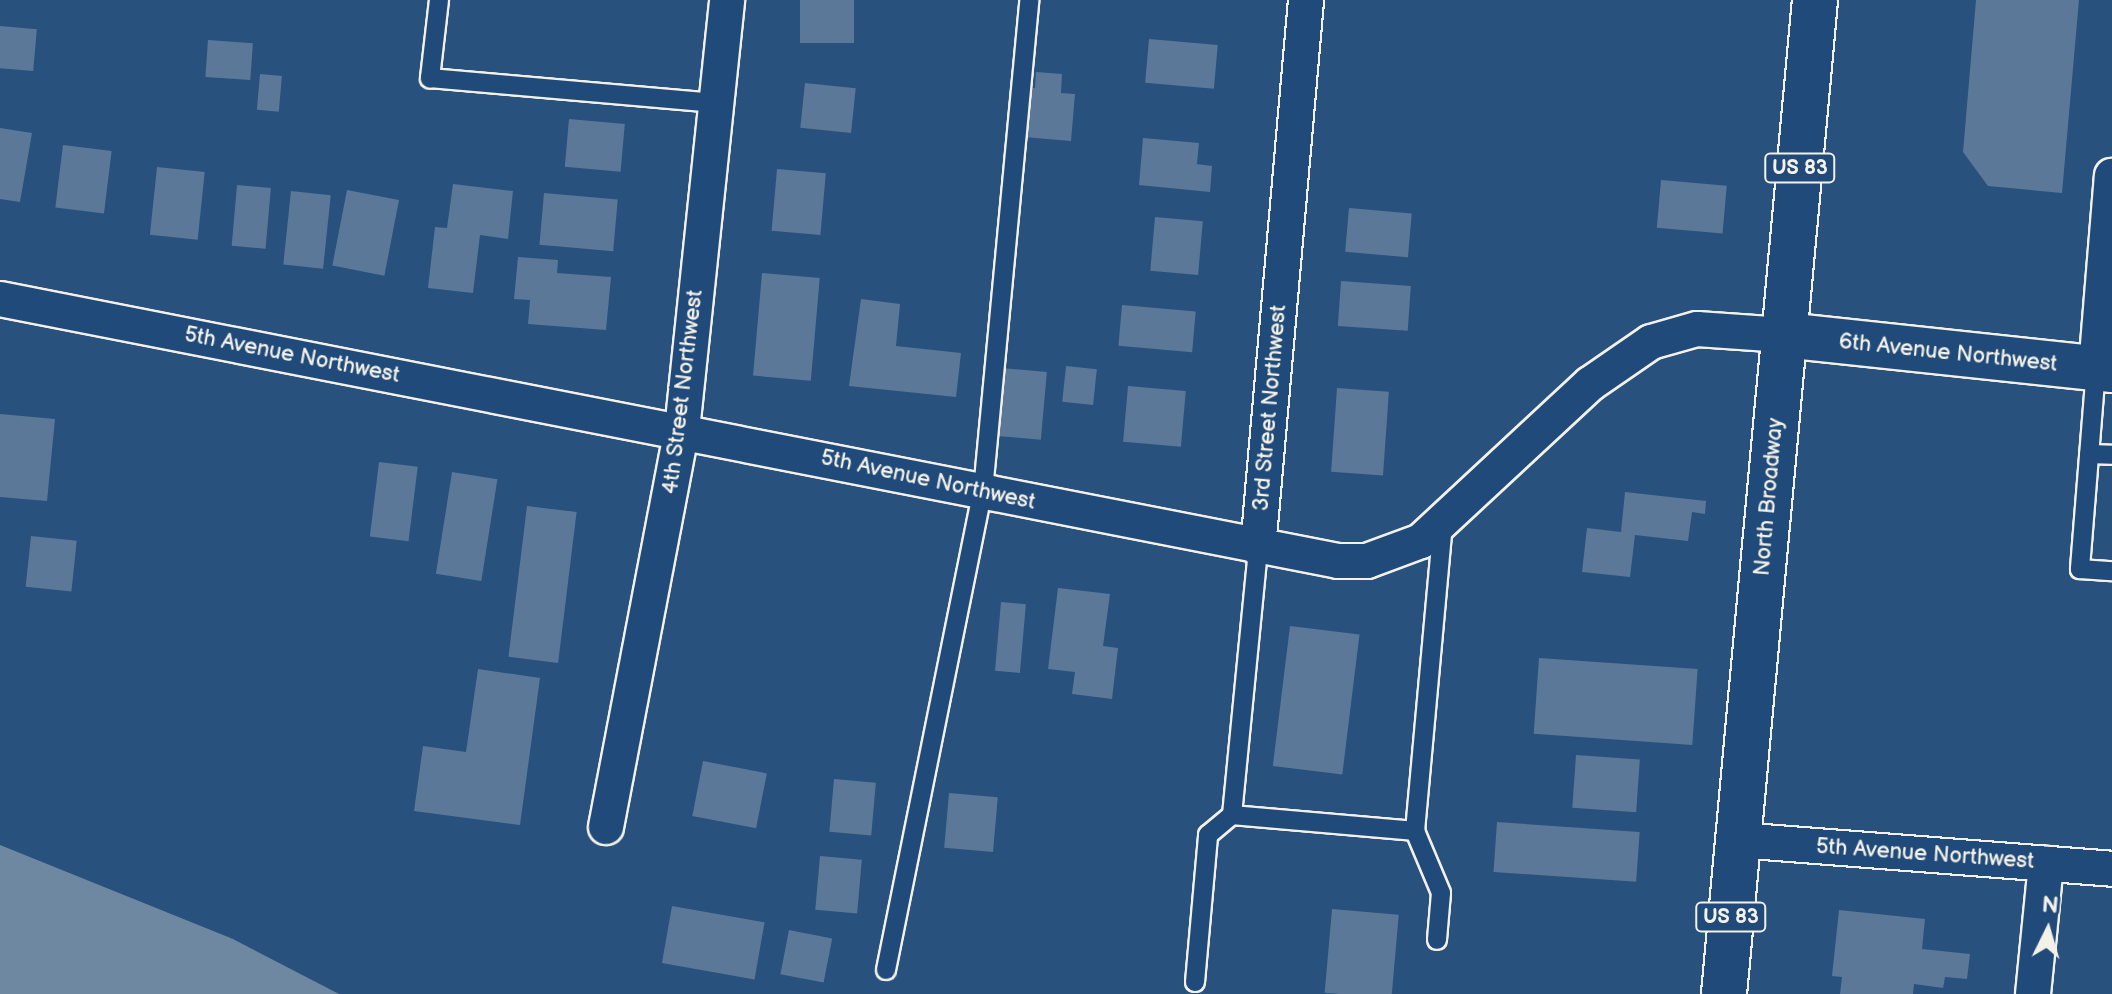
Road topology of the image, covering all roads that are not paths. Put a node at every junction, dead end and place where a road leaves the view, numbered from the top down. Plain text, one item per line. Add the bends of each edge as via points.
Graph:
1 (439, 0) edge
2 (727, 0) edge
3 (1029, 0) edge
4 (1306, 0) edge
5 (1815, 0) edge
6 (715, 103) junction
7 (2112, 176) edge
8 (0, 299) edge
9 (1784, 335) junction
10 (2104, 369) edge
11 (682, 430) junction
12 (2089, 454) junction
13 (2112, 455) edge
14 (983, 491) junction
15 (1443, 526) junction
16 (1258, 548) junction
17 (2112, 571) edge
18 (1232, 815) junction
19 (606, 827) dead end
20 (1415, 831) junction
21 (1738, 840) junction
22 (2046, 864) junction
23 (2112, 869) edge
24 (1437, 940) dead end
25 (886, 970) dead end
26 (1195, 982) dead end
27 (1724, 994) edge
28 (2033, 994) edge

1 - 6 lane via 430,78
2 - 6 street, 4th Street Northwest
3 - 14 lane
4 - 16 street, 3rd Street Northwest
5 - 9 main road, North Broadway / US 83
6 - 11 street, 4th Street Northwest
7 - 10 street
8 - 11 street, 5th Avenue Northwest
9 - 10 main road, 6th Avenue Northwest
9 - 15 street, 5th Avenue Northwest via 1697,329 1627,355
9 - 21 main road, North Broadway / US 83
10 - 12 lane
11 - 14 street, 5th Avenue Northwest
11 - 19 street, 4th Street Northwest
12 - 13 lane
12 - 17 lane via 2080,569
14 - 16 street, 5th Avenue Northwest
14 - 25 lane
15 - 16 street, 5th Avenue Northwest via 1421,541 1367,561
15 - 20 lane
16 - 18 lane, 3rd Street Northwest
18 - 20 lane
18 - 26 lane via 1208,835
20 - 24 lane via 1441,893
21 - 22 street, 5th Avenue Northwest
21 - 27 main road, North Broadway / US 83
22 - 23 street, 5th Avenue Northwest
22 - 28 street

